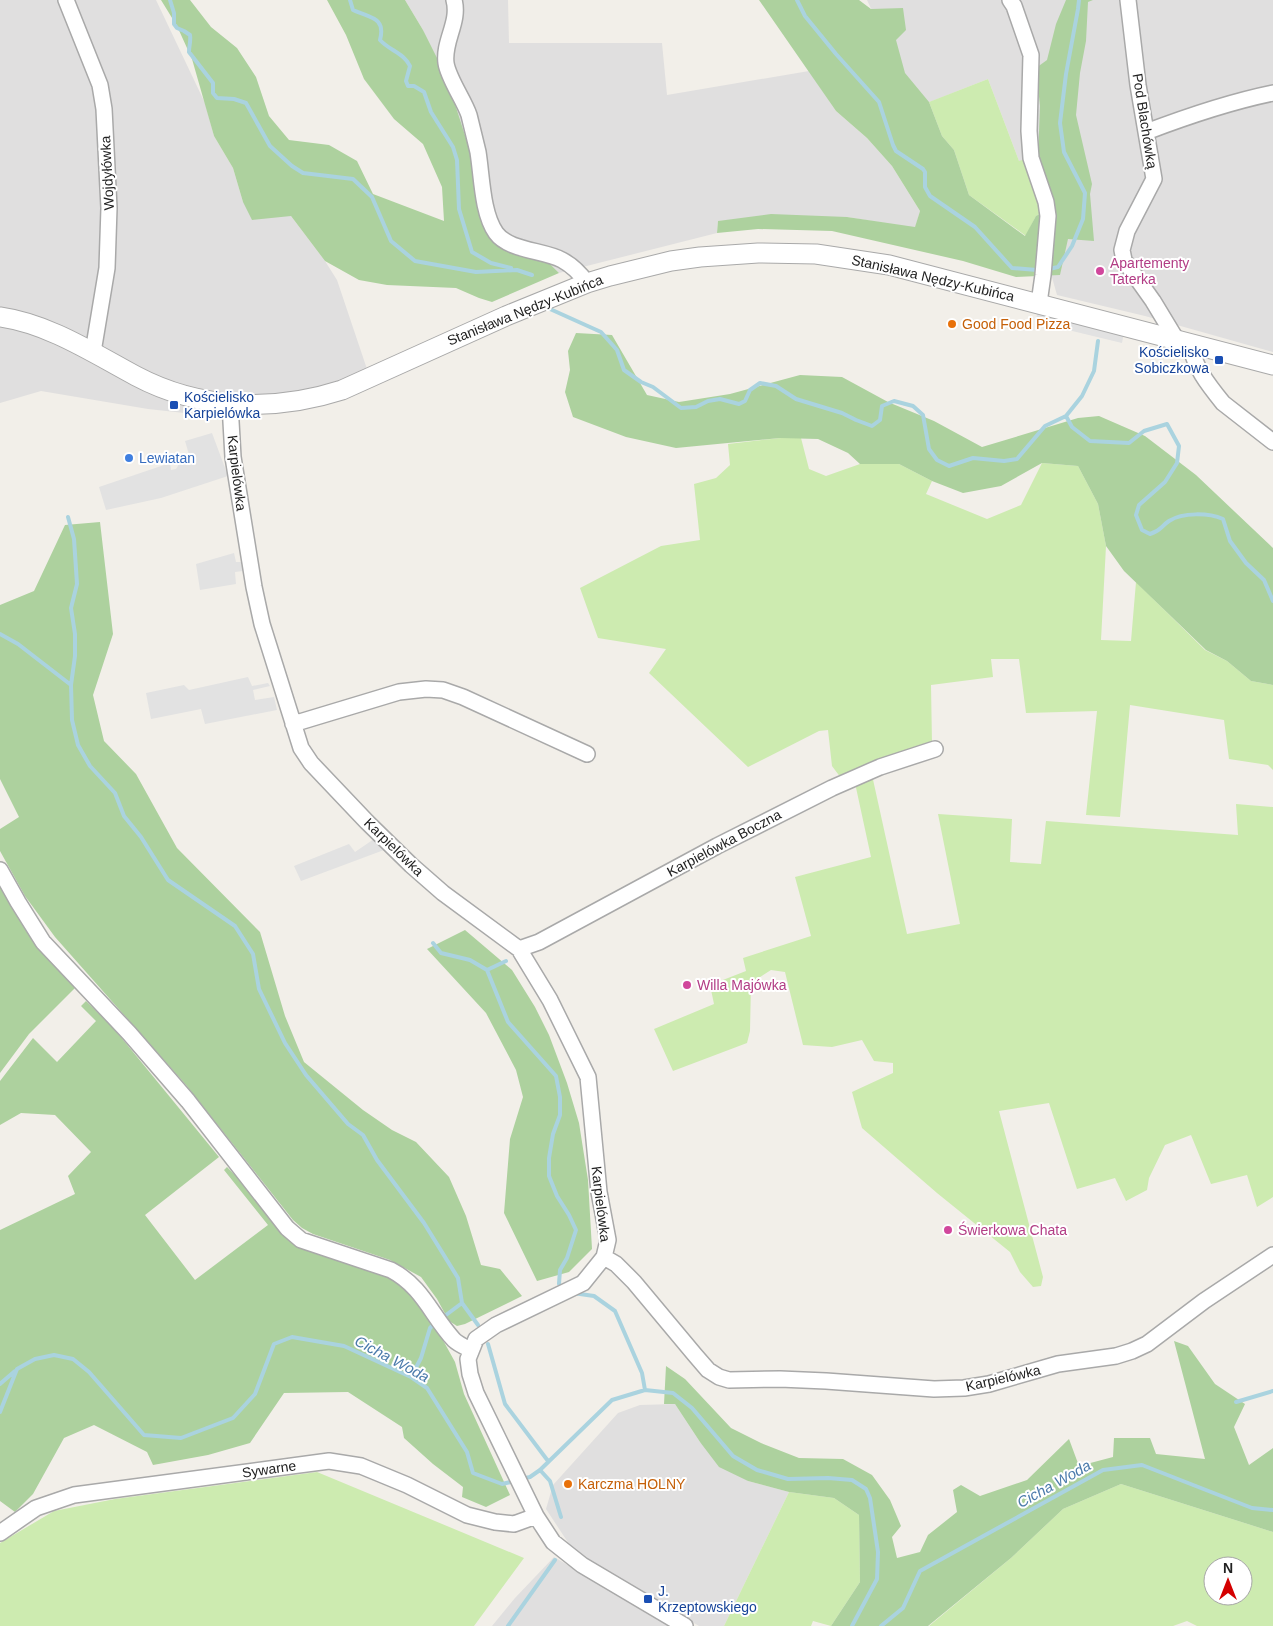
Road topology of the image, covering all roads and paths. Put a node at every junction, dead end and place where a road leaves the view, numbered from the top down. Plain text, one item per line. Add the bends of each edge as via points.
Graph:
1 (66, 0) edge
2 (454, 0) edge
3 (1010, 0) edge
4 (1128, 0) edge
5 (1273, 93) edge
6 (1146, 132) junction
7 (587, 283) junction
8 (1039, 303) junction
9 (0, 317) edge
10 (1182, 341) junction
11 (93, 352) junction
12 (1273, 365) edge
13 (230, 404) junction
14 (1273, 442) edge
15 (293, 724) junction
16 (935, 749) dead end
17 (586, 754) dead end
18 (0, 870) edge
19 (519, 949) junction
20 (1273, 1255) edge
21 (604, 1257) junction
22 (471, 1350) junction
23 (536, 1516) junction
24 (0, 1533) edge
25 (685, 1626) edge

1 - 11 street, Wojdyłówka via 100,85 104,109 109,208 107,268
2 - 7 street via 456,9 446,46 446,64 468,114 489,218 496,234 505,242 561,260 579,271
3 - 8 street via 1031,55 1031,158 1048,216
4 - 6 street, Pod Blachówką
5 - 6 street via 1202,111
6 - 10 street, Pod Blachówką via 1154,179 1127,231 1122,250 1124,260
7 - 8 street, Stanisława Nędzy-Kubińca via 658,264 700,257 816,254 889,265
7 - 13 street, Stanisława Nędzy-Kubińca via 321,397 279,404
8 - 10 street, Stanisława Nędzy-Kubińca
9 - 11 street, Stanisława Nędzy-Kubińca via 32,325
10 - 12 street, Stanisława Nędzy-Kubińca
10 - 14 street via 1207,384 1223,403
11 - 13 street, Stanisława Nędzy-Kubińca via 158,386
13 - 15 street, Karpielówka via 233,457 254,587
15 - 17 street via 399,692 443,690
15 - 19 street, Karpielówka via 301,748 311,763 367,822 437,887
16 - 19 street, Karpielówka Boczna via 880,767 832,788 539,942
18 - 22 street via 44,942 188,1101 287,1228 301,1240 402,1276 421,1295 455,1341
19 - 21 street, Karpielówka via 550,1000 588,1077 598,1192 608,1240
20 - 21 street, Karpielówka via 1204,1301 1148,1344 1132,1351 1058,1364 988,1384 934,1389 818,1380 729,1380 719,1377 708,1370 634,1282
21 - 22 street, Karpielówka via 583,1283 496,1325 476,1339
22 - 23 street via 468,1360 476,1393
23 - 24 street, Sywarne via 514,1524 494,1522 467,1514 360,1466 330,1460 74,1495 36,1508
23 - 25 street via 553,1542 582,1565

